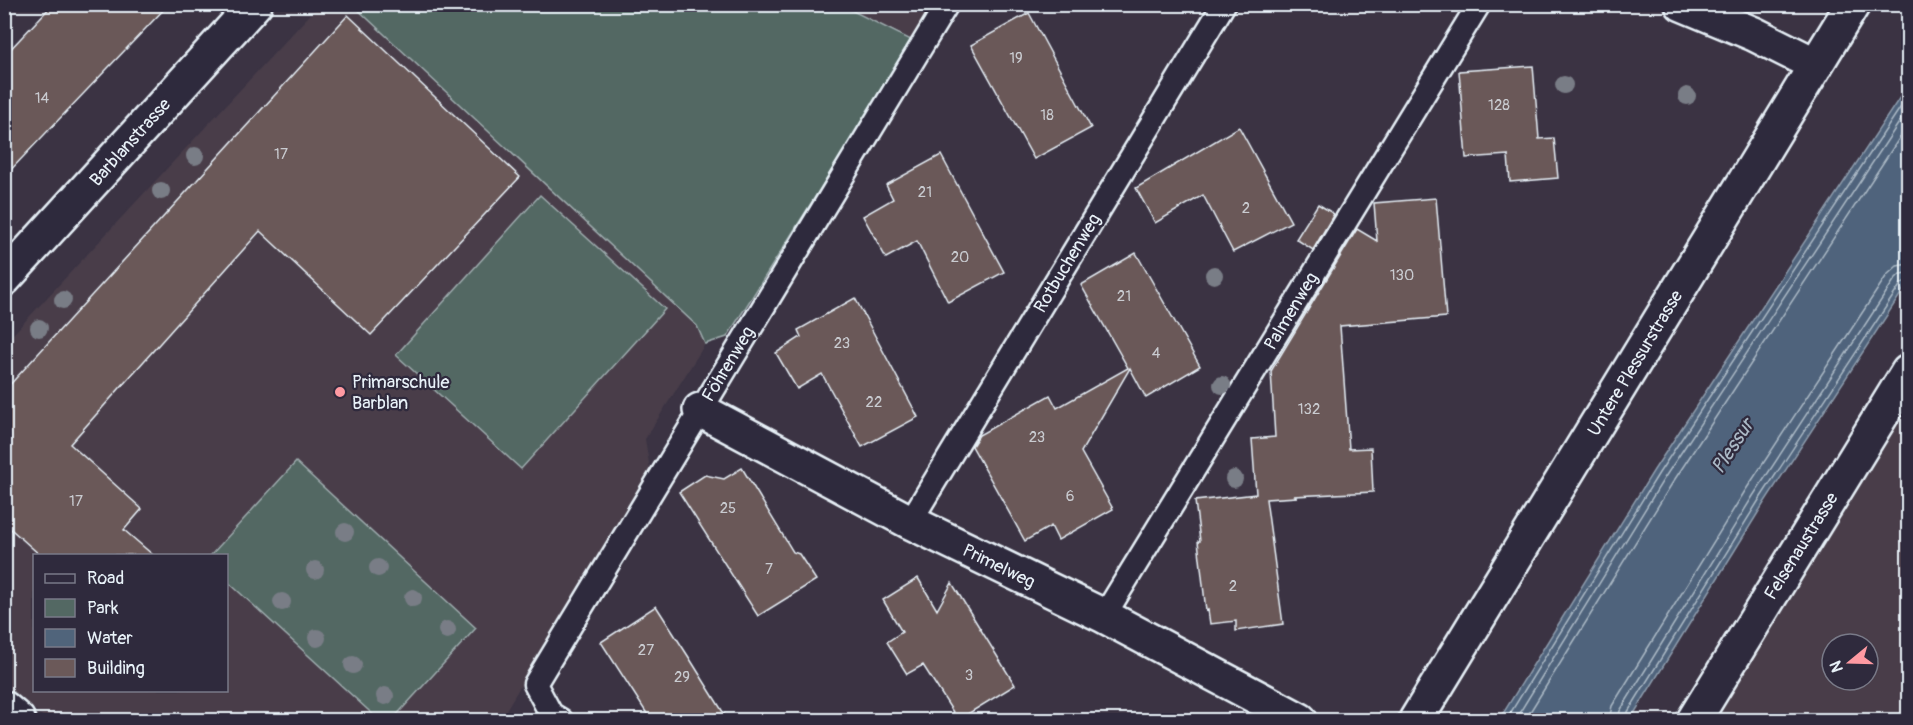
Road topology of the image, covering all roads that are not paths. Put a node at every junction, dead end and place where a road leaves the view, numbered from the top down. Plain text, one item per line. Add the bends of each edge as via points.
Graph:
1 (255, 4) edge
2 (947, 4) edge
3 (1224, 4) edge
4 (1479, 4) edge
5 (1682, 4) edge
6 (1853, 4) edge
7 (1816, 65) junction
8 (4, 279) edge
9 (1908, 372) edge
10 (700, 410) junction
11 (910, 522) junction
12 (1104, 616) junction
13 (4, 708) edge
14 (18, 720) edge
15 (561, 720) edge
16 (1300, 720) edge
17 (1416, 720) edge
18 (1694, 720) edge

1 - 8 street, Barblanstrasse
2 - 10 lane, Föhrenweg
3 - 11 lane, Rotbuchenweg
4 - 12 lane, Palmenweg
5 - 7 street
6 - 7 street, Untere Plessurstrasse
7 - 17 street, Untere Plessurstrasse
9 - 18 street, Felsenaustrasse
10 - 11 street, Primelweg
10 - 15 lane, Föhrenweg via 535,684 551,714
11 - 12 street, Primelweg
12 - 16 street, Primelweg
13 - 14 street

